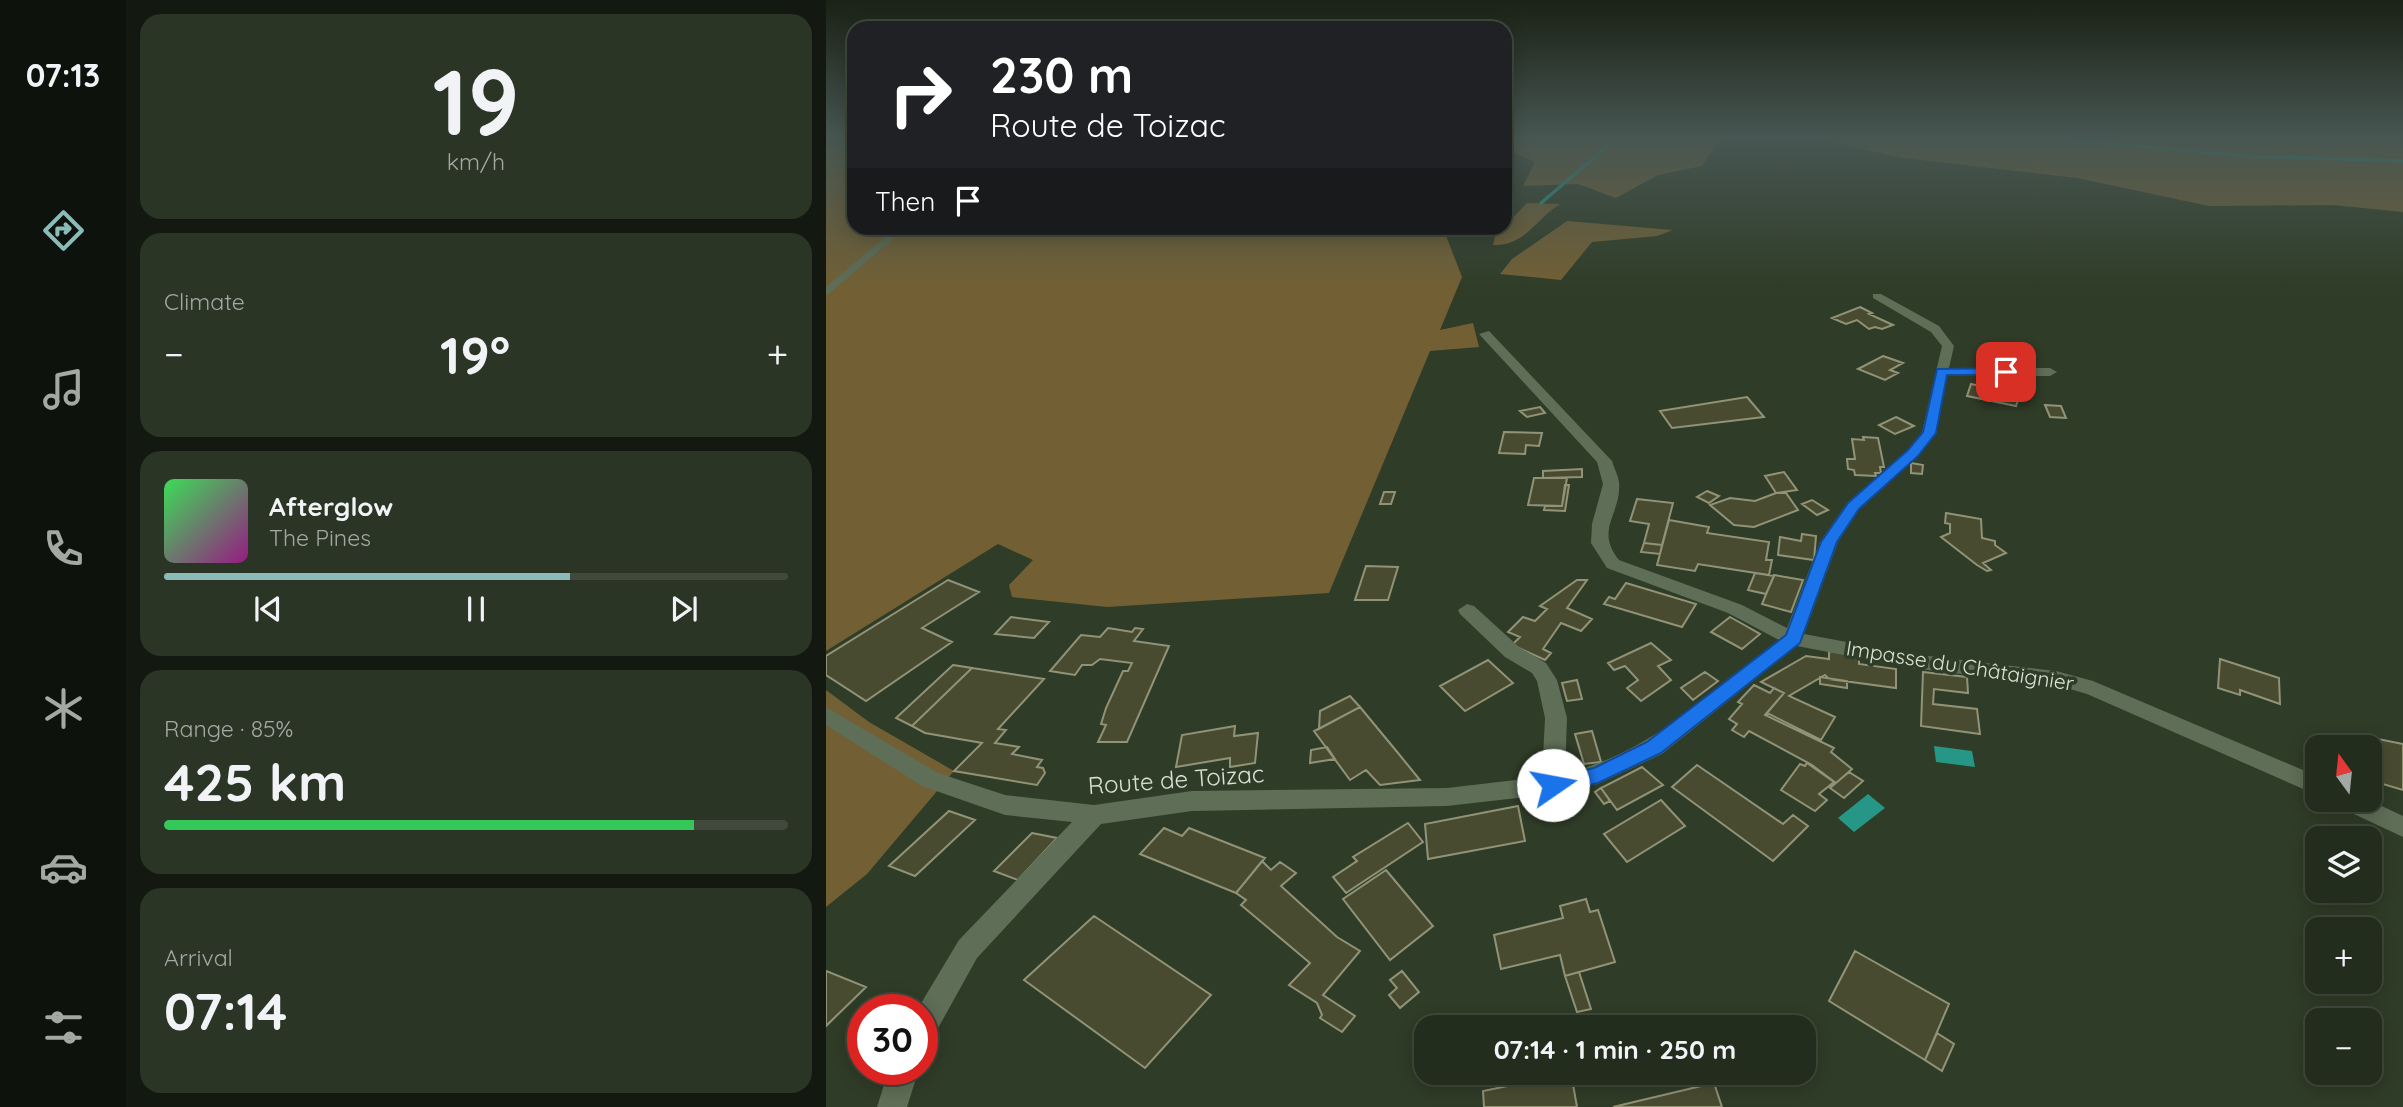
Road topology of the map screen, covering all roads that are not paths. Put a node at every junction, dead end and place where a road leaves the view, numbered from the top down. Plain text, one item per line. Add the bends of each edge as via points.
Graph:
1 (893, 235) edge
2 (826, 293) edge
3 (1877, 296) dead end
4 (1485, 334) dead end
5 (1941, 372) junction
6 (2050, 372) dead end
7 (1468, 610) dead end
8 (1793, 639) junction
9 (826, 715) edge
10 (2305, 781) edge
11 (1553, 785) junction
12 (2372, 812) edge
13 (1094, 815) junction
14 (2403, 827) edge
15 (938, 1001) edge
16 (899, 1085) edge
17 (892, 1107) edge

1 - 2 street
3 - 5 street via 1944,338 1948,346
4 - 8 street, Impasse du Châtaignier via 1604,461 1611,484 1598,528 1602,553 1613,564 1735,609
5 - 6 street
5 - 8 street via 1929,433 1853,506 1829,542
7 - 11 street via 1512,652 1539,668 1547,680 1556,718
8 - 10 street, Impasse du Châtaignier via 1911,661 2056,678 2093,688
8 - 11 street, Route de Toizac via 1654,748 1598,775
9 - 13 street, Route de Toizac via 930,780 1005,805
11 - 13 street, Route de Toizac via 1447,797 1192,801
12 - 14 street
13 - 15 street via 968,949
16 - 17 street

